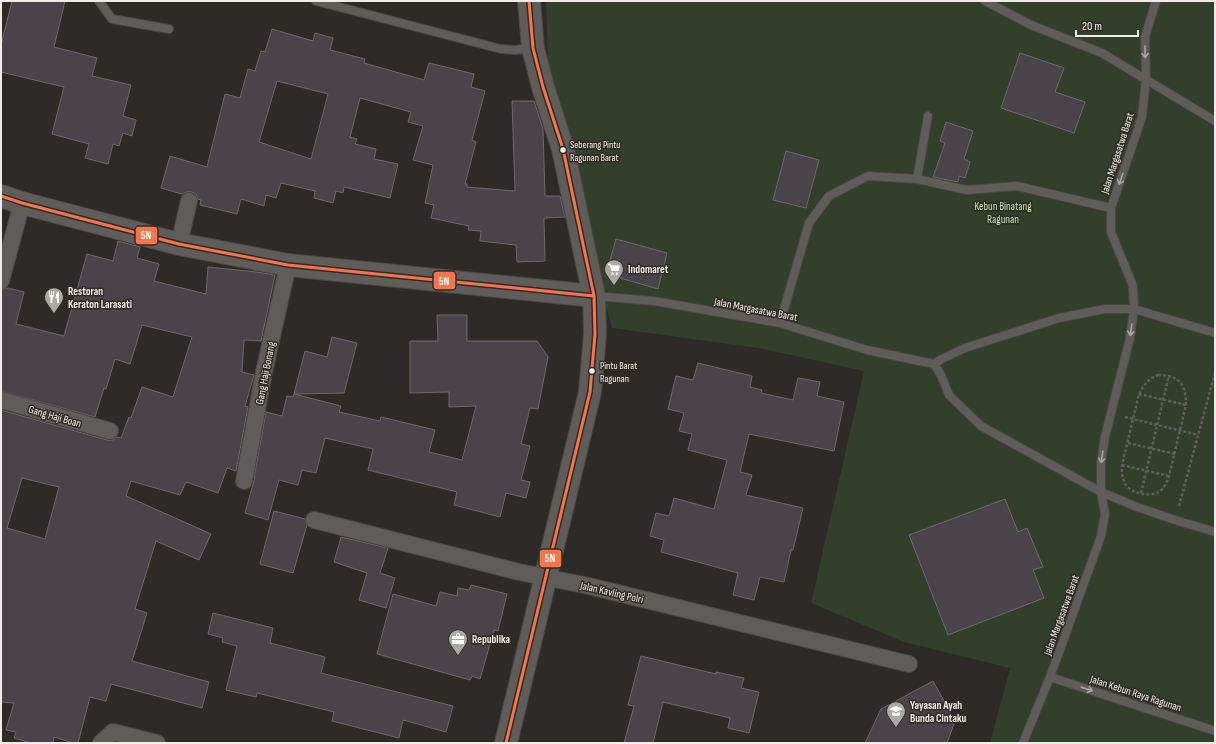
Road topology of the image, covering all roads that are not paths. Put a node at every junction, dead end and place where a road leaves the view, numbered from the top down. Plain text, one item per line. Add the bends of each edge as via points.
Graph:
1 (99, 1) edge
2 (316, 1) edge
3 (529, 1) edge
4 (985, 1) edge
5 (1156, 1) edge
6 (169, 29) dead end
7 (533, 48) junction
8 (1146, 79) junction
9 (928, 116) dead end
10 (1215, 121) edge
11 (917, 180) junction
12 (1, 196) edge
13 (189, 201) dead end
14 (22, 203) junction
15 (1110, 208) junction
16 (179, 244) junction
17 (288, 265) junction
18 (1, 281) edge
19 (594, 296) junction
20 (1134, 309) junction
21 (780, 323) junction
22 (1215, 333) edge
23 (934, 364) junction
24 (1, 400) edge
25 (110, 431) dead end
26 (244, 481) dead end
27 (1102, 492) junction
28 (314, 520) dead end
29 (1215, 532) edge
30 (546, 578) junction
31 (909, 664) dead end
32 (1050, 677) junction
33 (1215, 731) edge
34 (101, 743) edge
35 (157, 743) edge
36 (506, 743) edge
37 (1023, 743) edge

1 - 6 lane via 112,19
2 - 7 lane via 501,48
3 - 7 main road
4 - 8 lane via 1031,25 1102,53
5 -> 8 lane, Jalan Margasatwa Barat via 1145,37
7 - 19 main road via 563,149
8 - 10 lane
8 -> 15 lane, Jalan Margasatwa Barat via 1142,117
9 - 11 lane
11 - 15 lane via 967,190 1017,186
11 - 21 lane via 868,176 829,196 809,223
12 - 14 main road
13 - 16 street
14 - 16 main road
14 - 18 street
15 - 20 lane, Jalan Margasatwa Barat via 1111,232 1134,286
16 - 17 main road
17 - 19 main road
17 - 26 street, Gang Haji Bonang via 264,372
19 - 21 lane, Jalan Margasatwa Barat via 654,301
19 - 30 main road via 595,334 590,392
20 - 22 lane
20 - 23 lane via 1105,309 1059,318 965,348
20 -> 27 lane, Jalan Margasatwa Barat via 1130,338 1101,462
21 - 23 lane, Jalan Margasatwa Barat via 867,350
23 - 27 lane via 950,394 981,426
24 - 25 street, Gang Haji Boan
27 - 29 lane via 1137,507
27 - 32 lane, Jalan Margasatwa Barat via 1105,514 1101,536
28 - 30 street, Jalan Kavling Polri
30 - 31 street, Jalan Kavling Polri
30 - 36 main road
32 -> 33 lane, Jalan Kebun Raya Ragunan
32 - 37 lane, Jalan Margasatwa Barat
34 - 35 street via 113,732

